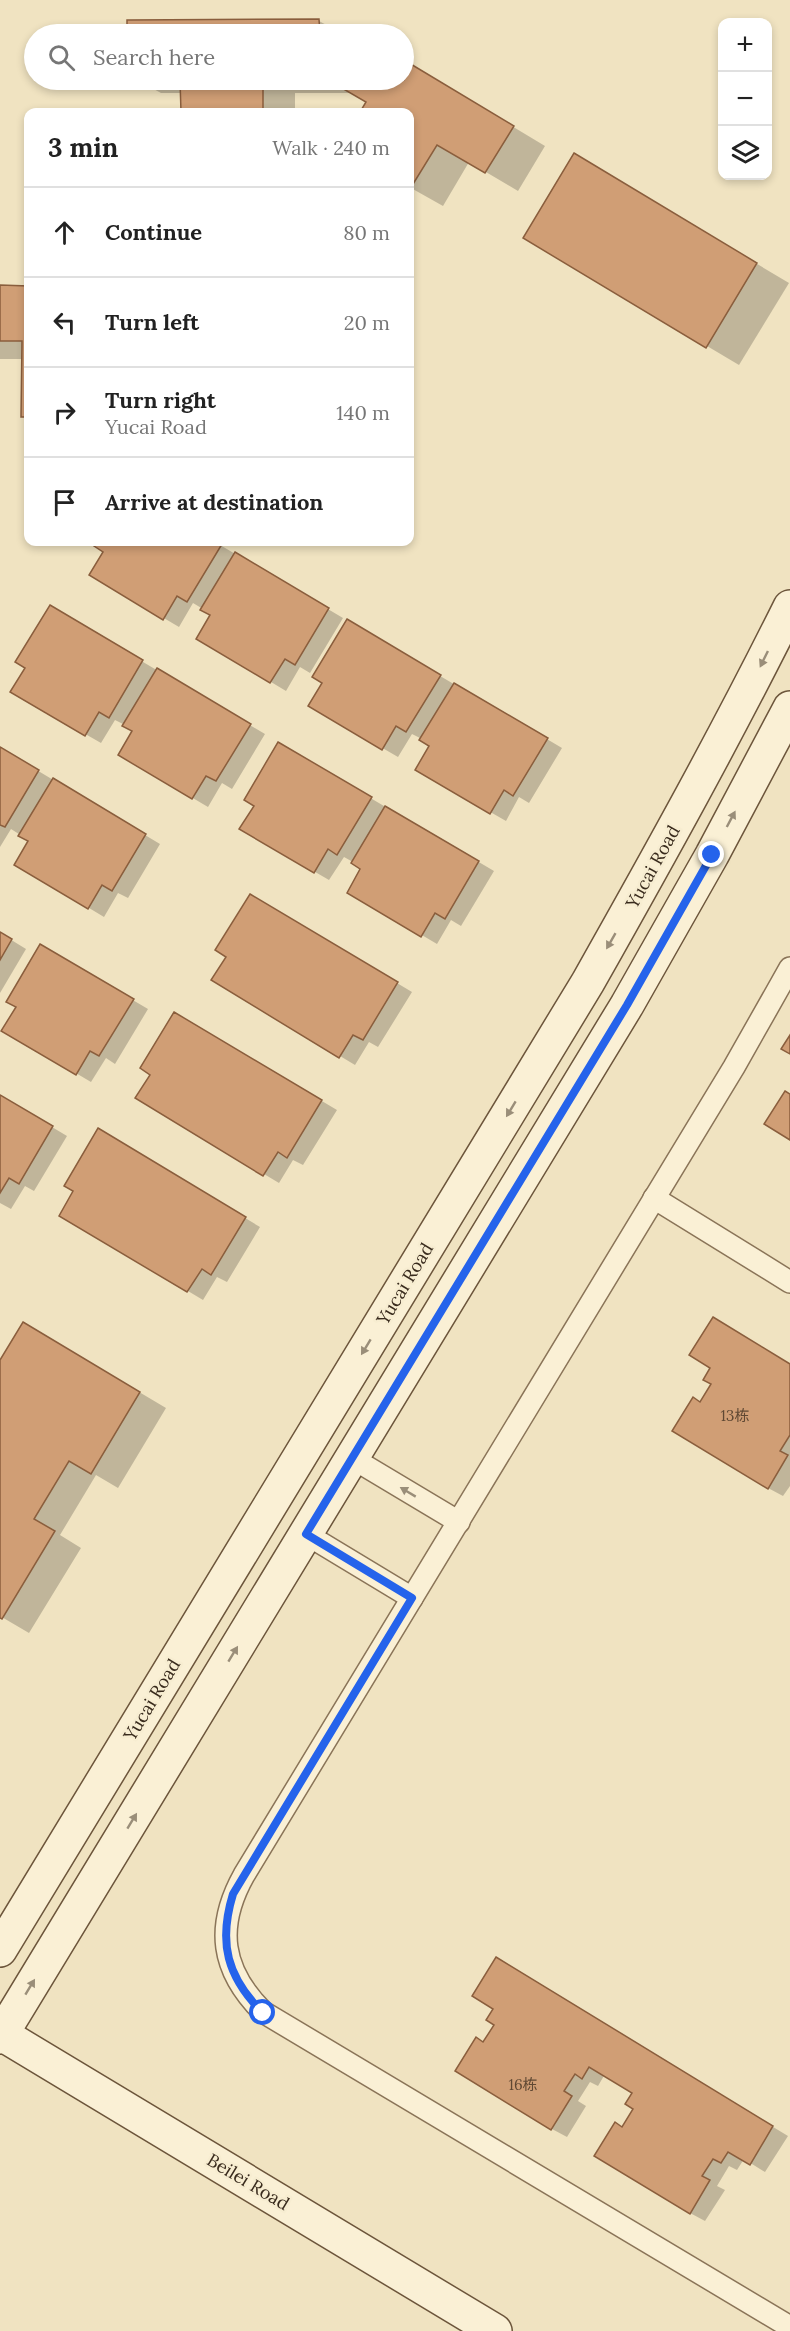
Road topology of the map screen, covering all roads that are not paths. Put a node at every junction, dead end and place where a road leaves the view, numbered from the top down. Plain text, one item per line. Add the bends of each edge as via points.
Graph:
1 (790, 607) edge
2 (790, 708) edge
3 (790, 968) edge
4 (654, 1198) junction
5 (790, 1282) edge
6 (352, 1458) junction
7 (459, 1522) junction
8 (306, 1534) junction
9 (412, 1598) junction
10 (0, 1950) edge
11 (1, 2035) edge
12 (790, 2327) edge
13 (495, 2331) edge

1 -> 10 street, Yucai Road via 672,834 588,982
6 -> 2 street via 627,1005
3 - 4 lane
4 - 5 lane
4 - 7 lane
7 -> 6 lane
6 - 8 street
7 - 9 lane
8 - 9 lane
11 -> 8 street
9 - 12 lane via 233,1894 225,1937 236,1979 263,2013
11 - 13 street, Beilei Road

